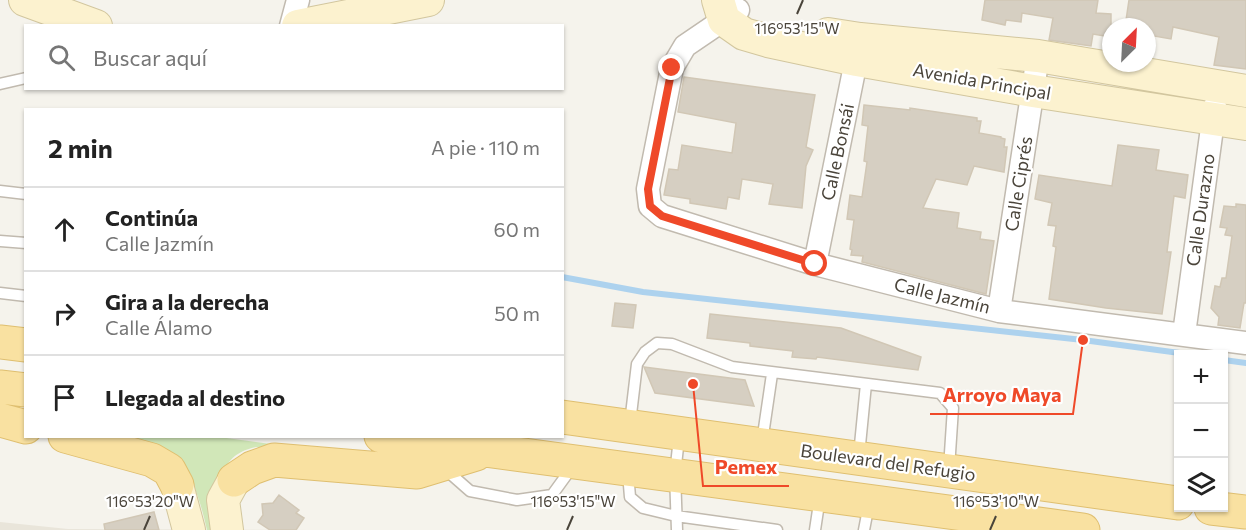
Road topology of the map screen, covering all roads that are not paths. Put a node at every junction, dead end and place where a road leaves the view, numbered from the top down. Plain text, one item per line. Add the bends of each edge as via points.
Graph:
1 (25, 0) edge
2 (298, 0) edge
3 (428, 0) edge
4 (725, 7) edge
5 (91, 24) edge
6 (292, 24) edge
7 (308, 24) edge
8 (858, 50) junction
9 (1038, 56) junction
10 (24, 78) edge
11 (0, 84) edge
12 (1232, 89) edge
13 (1033, 91) junction
14 (1214, 119) junction
15 (1246, 124) edge
16 (0, 191) edge
17 (24, 194) edge
18 (0, 241) edge
19 (24, 243) edge
20 (815, 264) junction
21 (0, 293) edge
22 (24, 296) edge
23 (999, 311) junction
24 (1184, 334) junction
25 (0, 342) edge
26 (1246, 343) edge
27 (24, 345) edge
28 (772, 374) junction
29 (866, 384) junction
30 (0, 387) edge
31 (24, 390) edge
32 (564, 417) edge
33 (0, 420) edge
34 (24, 426) edge
35 (629, 426) junction
36 (680, 434) junction
37 (71, 438) edge
38 (396, 438) edge
39 (762, 444) junction
40 (488, 450) junction
41 (858, 458) junction
42 (577, 461) junction
43 (440, 465) junction
44 (628, 468) junction
45 (949, 472) junction
46 (675, 474) junction
47 (234, 480) joint
48 (177, 485) joint
49 (820, 494) junction
50 (1174, 502) edge
51 (1228, 509) edge
52 (1246, 512) edge
53 (867, 515) edge
54 (676, 516) junction
55 (189, 530) edge
56 (226, 530) edge
57 (676, 530) edge
58 (777, 530) edge
59 (815, 530) edge
60 (1083, 530) edge

1 - 5 street
2 - 6 street
3 - 7 street
4 - 8 street, Avenida Principal via 744,34 768,41
4 - 20 street, Calle Jazmín via 685,46 672,68 648,189 650,206 662,216
8 - 9 street, Avenida Principal
8 - 13 street, Avenida Principal
8 - 20 street, Calle Bonsái
9 - 12 street, Avenida Principal
9 - 13 street, Calle Ciprés
10 - 11 lane
12 - 14 street, Calle Durazno
13 - 14 street, Avenida Principal
13 - 23 street, Calle Ciprés
14 - 15 street, Avenida Principal
14 - 24 street, Calle Durazno
16 - 17 lane
18 - 19 lane
20 - 23 street, Calle Jazmín
21 - 22 lane
23 - 24 street, Calle Jazmín
24 - 26 street, Calle Jazmín
25 - 27 main road
28 - 29 lane
28 - 35 lane via 732,367 672,344 657,343 637,364
28 - 39 lane
29 - 41 lane
29 - 45 lane via 940,393 953,408
30 - 31 main road
32 - 35 main road, Boulevard del Refugio
33 - 34 main road
35 - 36 main road, Boulevard del Refugio
36 - 39 main road, Boulevard del Refugio
36 - 46 lane
37 - 48 main road via 152,460 169,470
38 - 40 main road
39 - 41 main road, Boulevard del Refugio
40 - 42 main road
40 - 43 main road
41 - 45 main road, Boulevard del Refugio
42 - 43 lane via 552,495 517,500 471,491
42 - 44 main road
43 - 47 main road via 417,472 274,460
44 - 46 main road
44 - 54 lane via 630,497 643,508
45 - 50 main road, Boulevard del Refugio
46 - 49 main road
46 - 54 lane
47 - 56 street via 223,500
48 - 55 street
49 - 53 main road
49 - 59 lane
51 - 52 main road
53 - 60 main road
54 - 57 lane
54 - 58 lane

